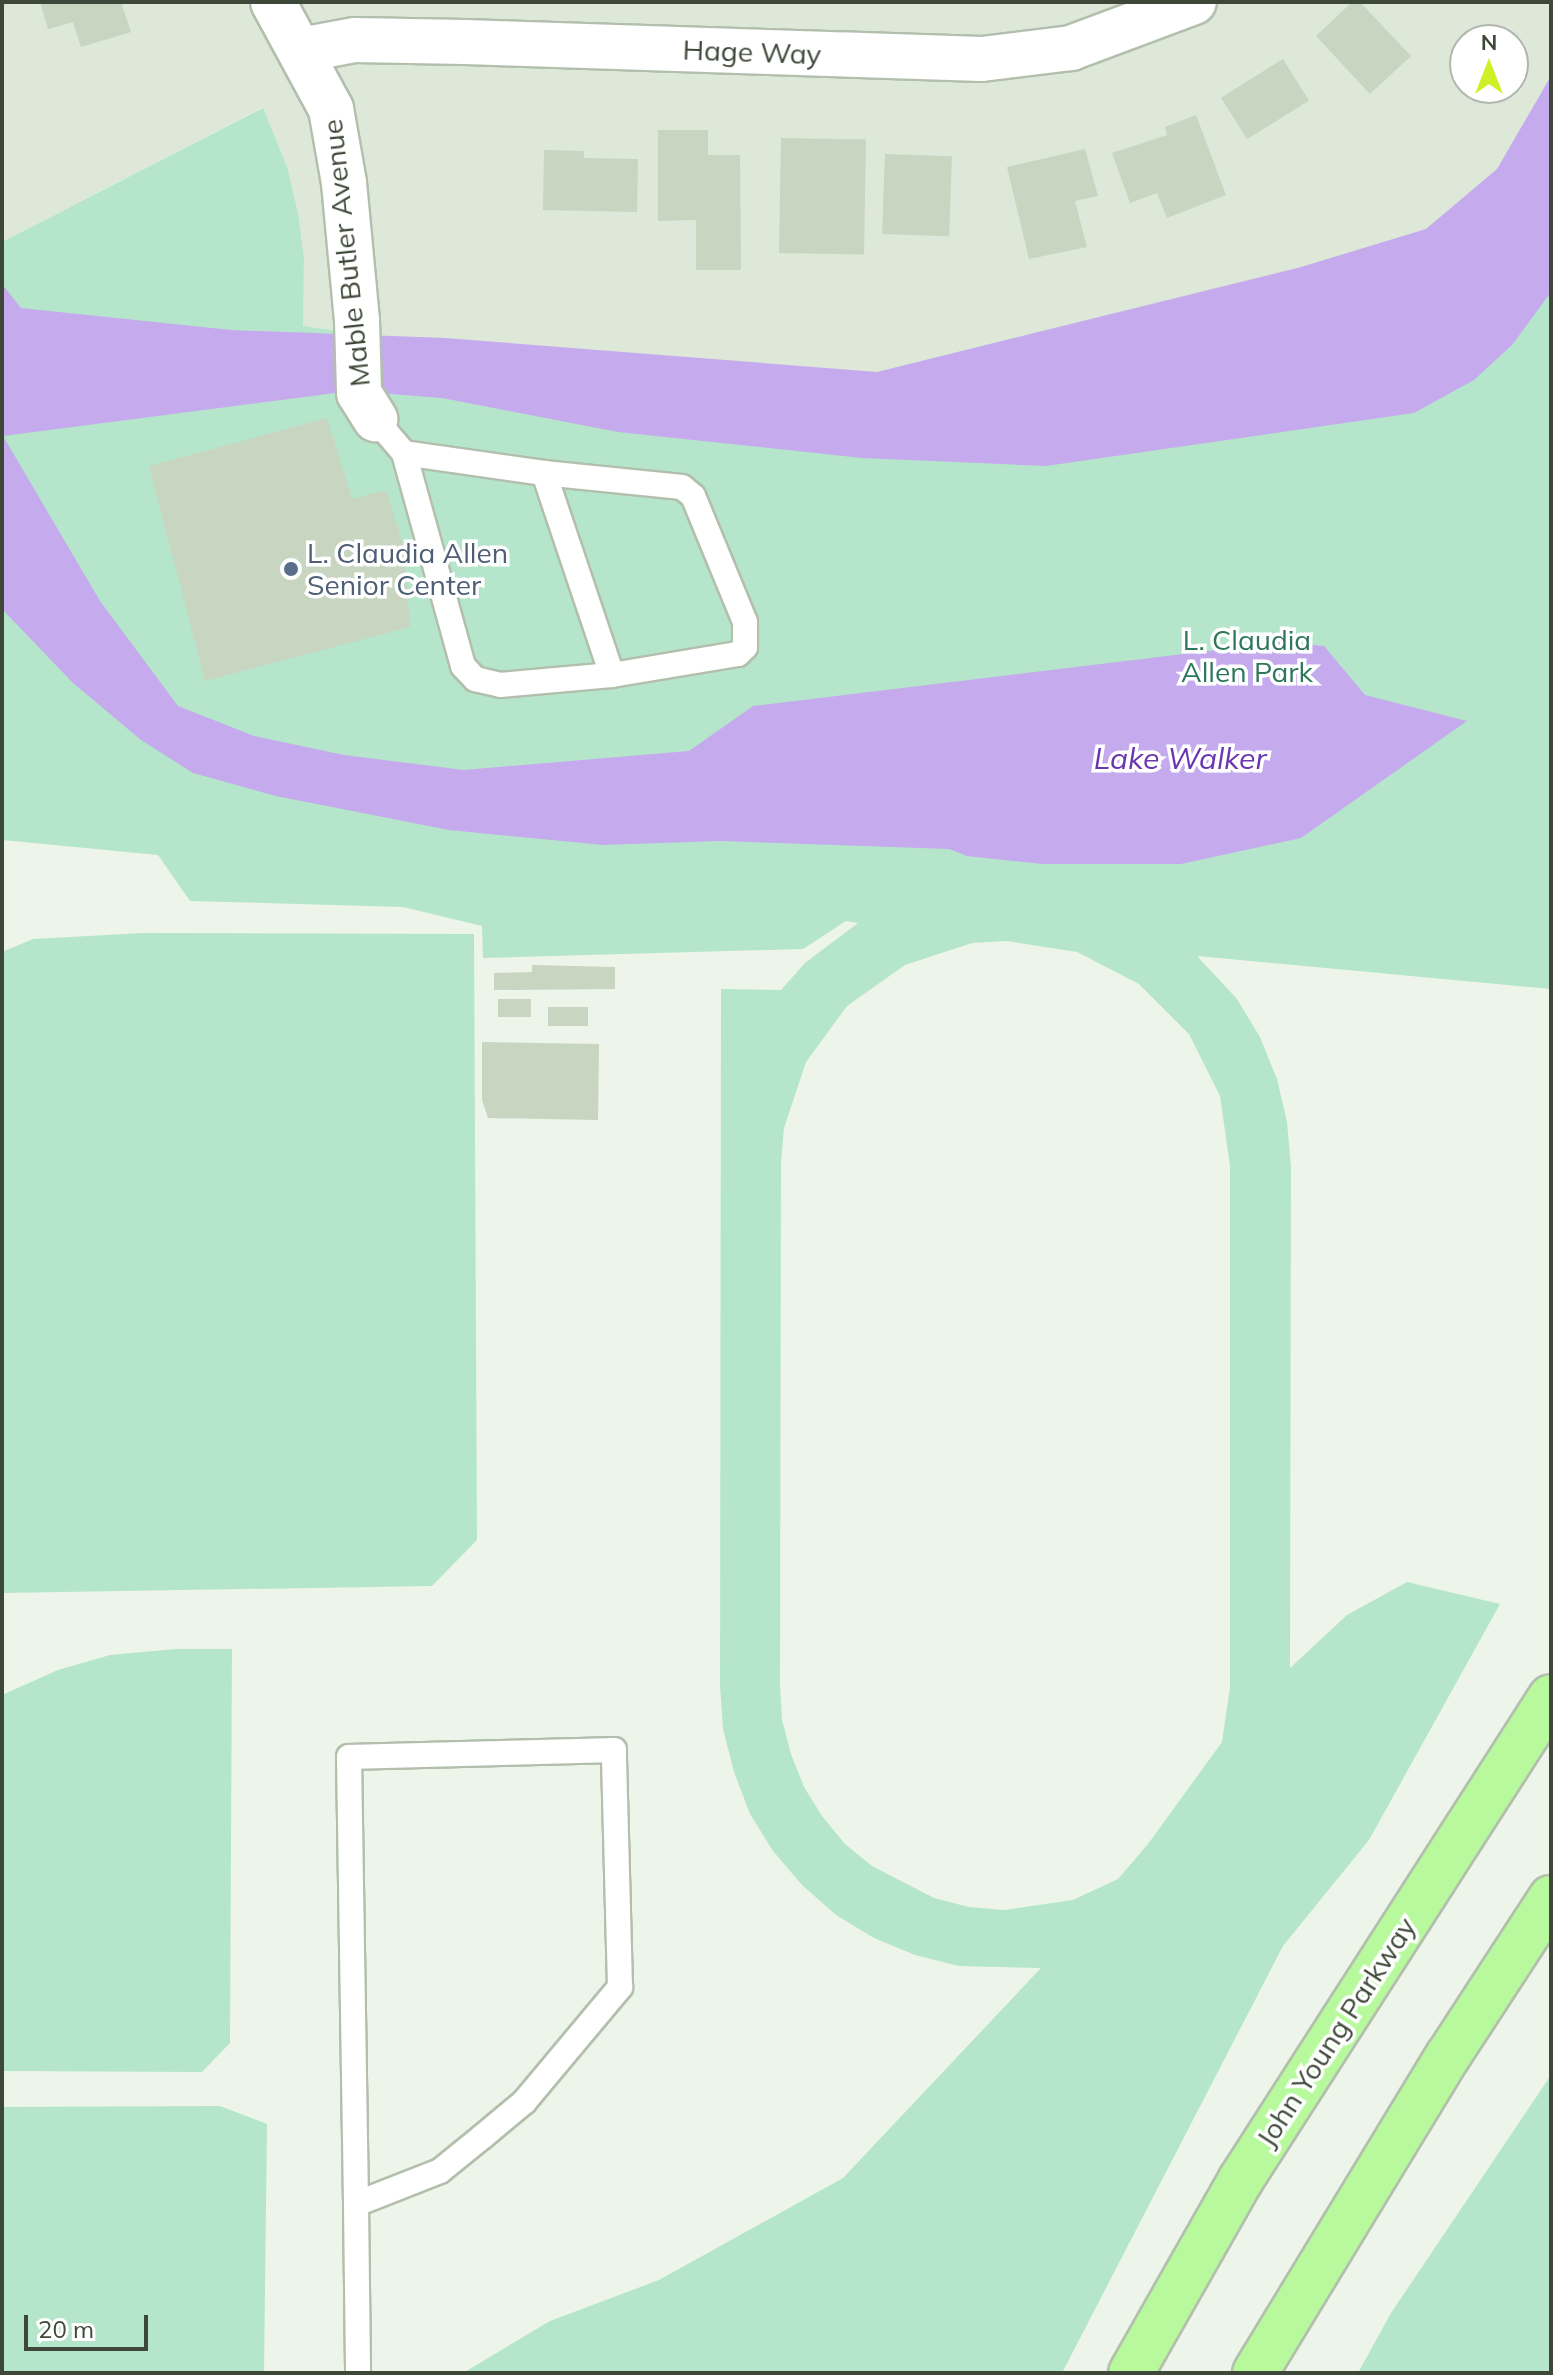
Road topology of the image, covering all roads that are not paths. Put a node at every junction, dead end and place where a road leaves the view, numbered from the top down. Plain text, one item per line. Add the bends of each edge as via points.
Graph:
1 (273, 2) edge
2 (1194, 2) edge
3 (301, 50) junction
4 (367, 406) joint
5 (404, 453) junction
6 (544, 473) junction
7 (612, 675) junction
8 (1551, 1697) edge
9 (1551, 1898) edge
10 (356, 2204) junction
11 (358, 2373) edge
12 (1131, 2373) edge
13 (1255, 2373) edge

1 - 3 street, Mable Butler Avenue
2 - 3 street, Hage Way via 1071,48 982,59 355,40
3 - 4 street, Mable Butler Avenue via 331,109 344,183
4 - 5 lane
5 - 6 lane
5 - 7 lane via 463,666 475,679 500,685
6 - 7 lane
6 - 7 lane via 682,487 693,496 745,622 745,647 738,654
8 - 12 main road, John Young Parkway via 1240,2181
9 - 13 main road
10 - 10 lane via 349,1757 614,1750 620,1987 524,2102 482,2137 440,2171
10 - 11 lane

